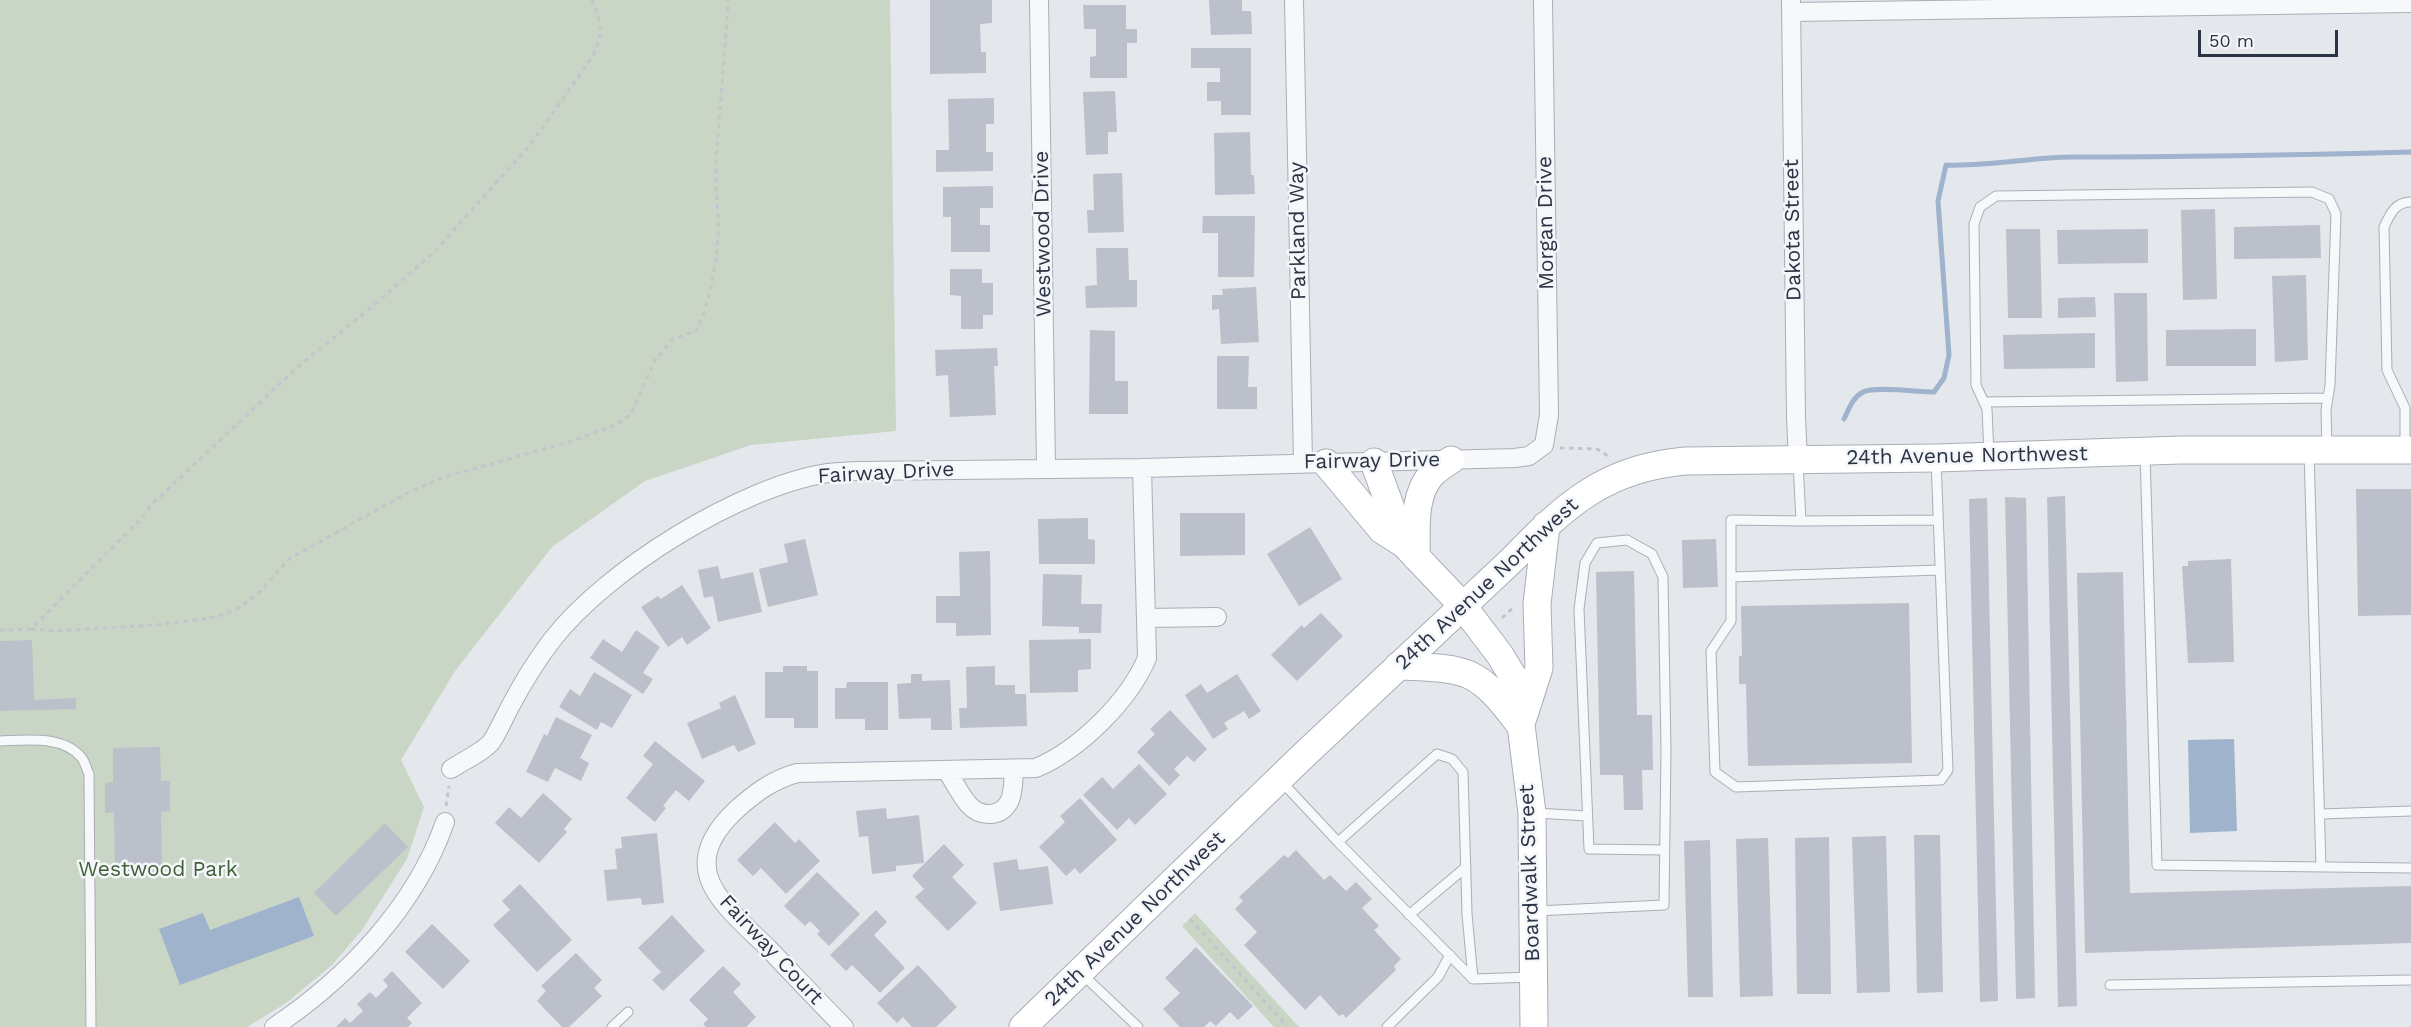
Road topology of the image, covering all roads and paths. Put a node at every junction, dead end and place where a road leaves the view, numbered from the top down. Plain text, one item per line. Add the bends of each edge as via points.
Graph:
1 (592, 0) edge
2 (728, 0) edge
3 (1039, 0) edge
4 (1294, 0) edge
5 (1543, 0) edge
6 (2287, 3) edge
7 (2411, 3) edge
8 (2038, 4) edge
9 (1791, 6) edge
10 (2411, 202) edge
11 (2328, 398) junction
12 (1984, 402) junction
13 (1544, 445) junction
14 (2318, 450) junction
15 (2408, 450) edge
16 (2145, 451) junction
17 (1989, 456) junction
18 (1936, 458) junction
19 (1798, 459) junction
20 (1451, 460) junction
21 (1314, 462) junction
22 (1374, 462) junction
23 (1046, 467) junction
24 (1142, 468) junction
25 (1633, 471) junction
26 (1938, 520) junction
27 (1801, 521) junction
28 (1546, 525) junction
29 (1410, 551) junction
30 (1940, 570) junction
31 (1731, 577) junction
32 (1462, 605) junction
33 (1217, 617) dead end
34 (1146, 618) junction
35 (31, 629) junction
36 (0, 630) edge
37 (1398, 666) junction
38 (1520, 725) junction
39 (0, 741) edge
40 (451, 769) joint
41 (946, 770) junction
42 (1014, 770) junction
43 (1280, 780) junction
44 (2411, 811) edge
45 (1532, 813) junction
46 (2320, 814) junction
47 (1587, 816) junction
48 (445, 822) joint
49 (1338, 842) junction
50 (1663, 850) junction
51 (1466, 867) junction
52 (2320, 867) junction
53 (2411, 868) edge
54 (1533, 911) junction
55 (1409, 915) junction
56 (1190, 919) dead end
57 (1450, 955) junction
58 (1080, 972) junction
59 (1533, 977) junction
60 (1473, 979) junction
61 (2411, 980) edge
62 (2110, 985) dead end
63 (628, 1012) dead end
64 (91, 1027) edge
65 (274, 1027) edge
66 (612, 1027) edge
67 (844, 1027) edge
68 (1023, 1027) edge
69 (1138, 1027) edge
70 (1288, 1027) edge
71 (1387, 1027) edge
72 (1534, 1027) edge

1 - 35 path via 602,28 593,56 530,145 473,210 435,251 301,364 151,505
2 - 35 path via 716,162 716,250 703,317 696,331 673,339 655,360 631,414 616,425 566,443 444,477 409,492 289,559 257,595 237,609 156,625
3 - 23 street, Westwood Drive
4 - 21 street, Parkland Way
5 - 13 street, Morgan Drive via 1549,415
6 - 7 street
6 - 8 street
8 - 9 street
9 - 19 street, Dakota Street
10 - 15 lane via 2395,208 2384,227 2387,370 2405,408
11 - 12 lane
11 - 12 lane via 2336,214 2329,199 2312,192 1996,196 1988,200 1974,224 1976,385
11 - 14 lane
12 - 17 lane
13 - 20 street, Fairway Drive via 1529,456
13 - 25 path via 1597,449
14 - 15 main road, 24th Avenue Northwest
14 - 16 main road, 24th Avenue Northwest
14 - 46 lane
16 - 17 main road, 24th Avenue Northwest
16 - 52 lane via 2157,866
17 - 18 main road, 24th Avenue Northwest
18 - 19 main road, 24th Avenue Northwest
18 - 26 lane
19 - 25 main road, 24th Avenue Northwest via 1685,461
19 - 27 lane
20 - 22 street, Fairway Drive
20 - 29 main road via 1432,475 1420,495
21 - 22 street, Fairway Drive
21 - 24 street, Fairway Drive
21 - 29 main road via 1382,530
22 - 29 main road
23 - 24 street, Fairway Drive
23 - 40 street, Fairway Drive via 828,473 771,490 713,516 649,554 568,620 533,667 490,743
24 - 34 street, Fairway Court
25 - 28 main road, 24th Avenue Northwest via 1575,499
26 - 27 lane
26 - 30 lane
27 - 31 lane via 1731,520
28 - 32 main road, 24th Avenue Northwest
28 - 38 main road via 1537,604 1539,668
29 - 32 main road, Boardwalk Street
30 - 31 lane
30 - 31 lane via 1948,770 1941,780 1736,787 1715,772 1711,651 1731,621
32 - 37 main road, 24th Avenue Northwest
32 - 38 main road, Boardwalk Street via 1512,675
33 - 34 street
34 - 42 street, Fairway Court via 1147,658 1125,697 1061,756 1036,768
35 - 36 path
37 - 38 main road via 1450,668 1474,676 1495,693
37 - 43 main road, 24th Avenue Northwest
38 - 45 main road, Boardwalk Street
39 - 64 lane via 50,741 69,747 82,758 89,774
40 - 48 path
41 - 42 street, Fairway Court
41 - 42 street via 970,806 981,814 993,814 1009,803
41 - 67 street, Fairway Court via 812,772 781,778 752,795 724,821 711,842 709,878 723,901
43 - 49 lane
43 - 58 main road, 24th Avenue Northwest
44 - 46 lane
45 - 47 lane
45 - 54 main road, Boardwalk Street
46 - 52 lane
47 - 50 lane via 1589,849
47 - 50 lane via 1579,609 1585,563 1597,543 1627,540 1652,554 1662,577 1666,750
48 - 65 street via 422,872 381,930 350,966
49 - 51 lane via 1437,754 1452,759 1463,772
49 - 55 lane
50 - 54 lane via 1664,905
51 - 55 lane
51 - 60 lane
52 - 53 lane
54 - 59 main road, Boardwalk Street
55 - 57 lane
56 - 70 path
57 - 60 lane
57 - 71 lane via 1438,977
58 - 68 main road, 24th Avenue Northwest
58 - 69 lane
59 - 60 lane
59 - 72 main road, Boardwalk Street
61 - 62 lane
63 - 66 lane

